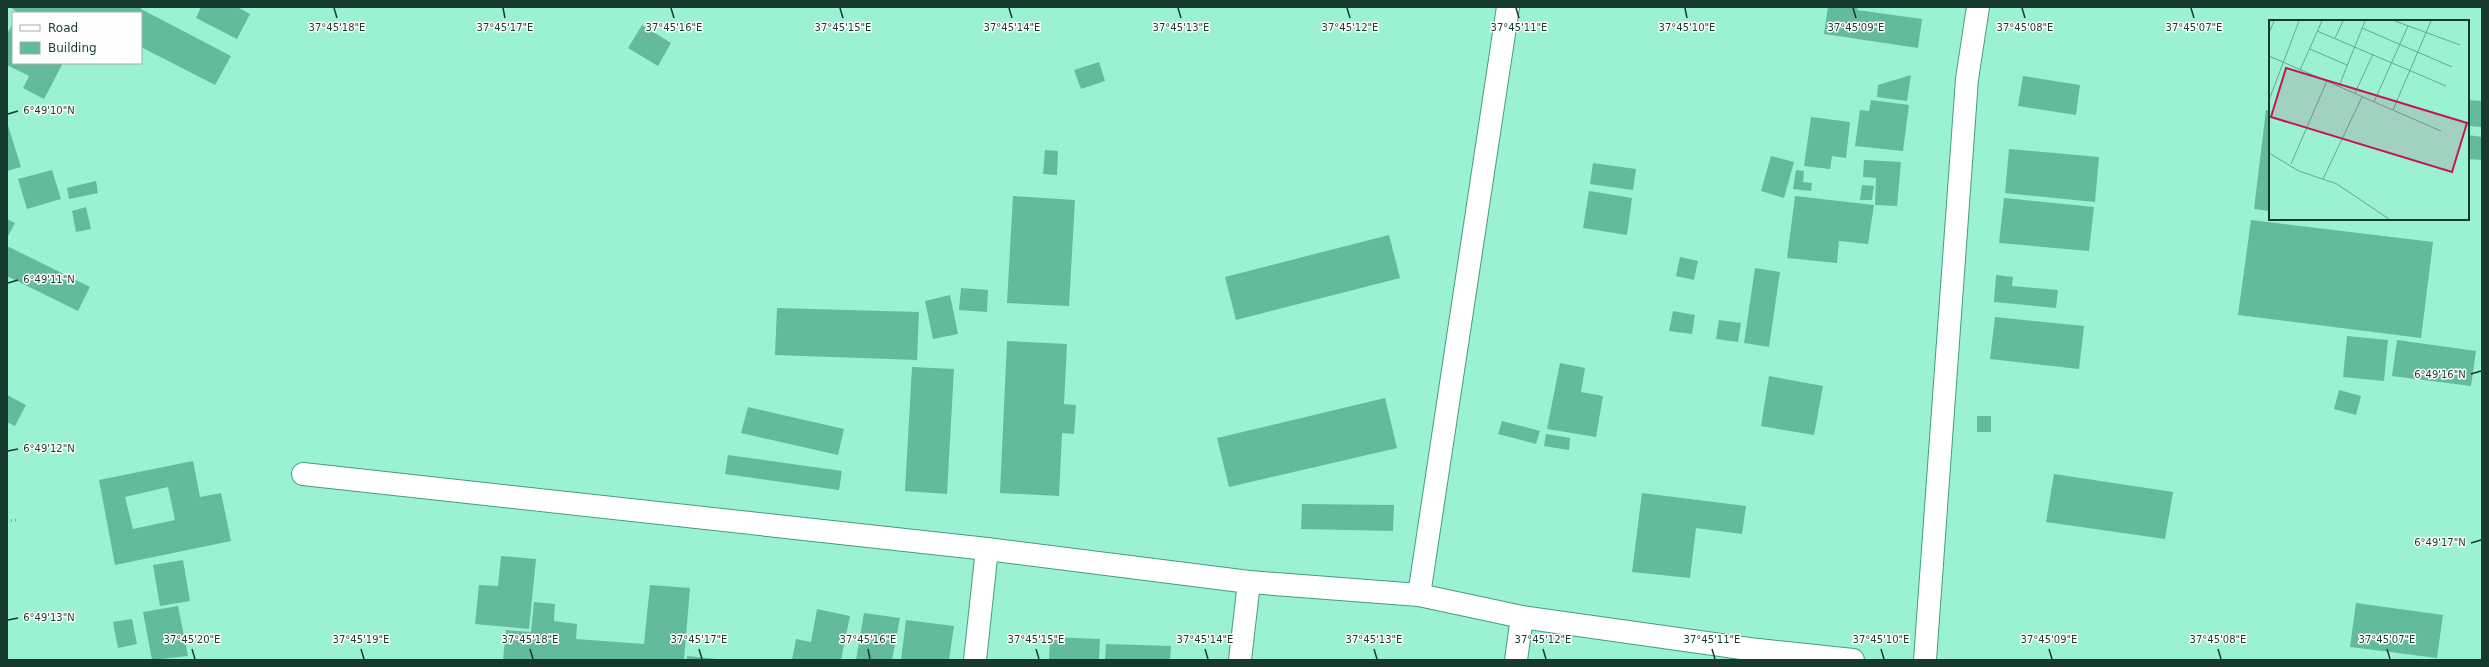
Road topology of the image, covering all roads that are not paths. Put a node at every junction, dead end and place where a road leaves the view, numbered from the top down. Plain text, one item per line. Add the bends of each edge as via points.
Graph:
1 (1508, 7) edge
2 (1978, 7) edge
3 (303, 474) dead end
4 (987, 549) junction
5 (1249, 582) junction
6 (1419, 595) junction
7 (1522, 617) junction
8 (1749, 654) edge
9 (975, 660) edge
10 (1240, 660) edge
11 (1516, 660) edge
12 (1853, 660) edge
13 (1926, 660) edge

1 - 6 street
2 - 13 street via 1967,79
3 - 4 street
4 - 5 street
4 - 9 street
5 - 6 street
5 - 10 street
6 - 7 street
7 - 8 street
7 - 11 street
8 - 12 street

